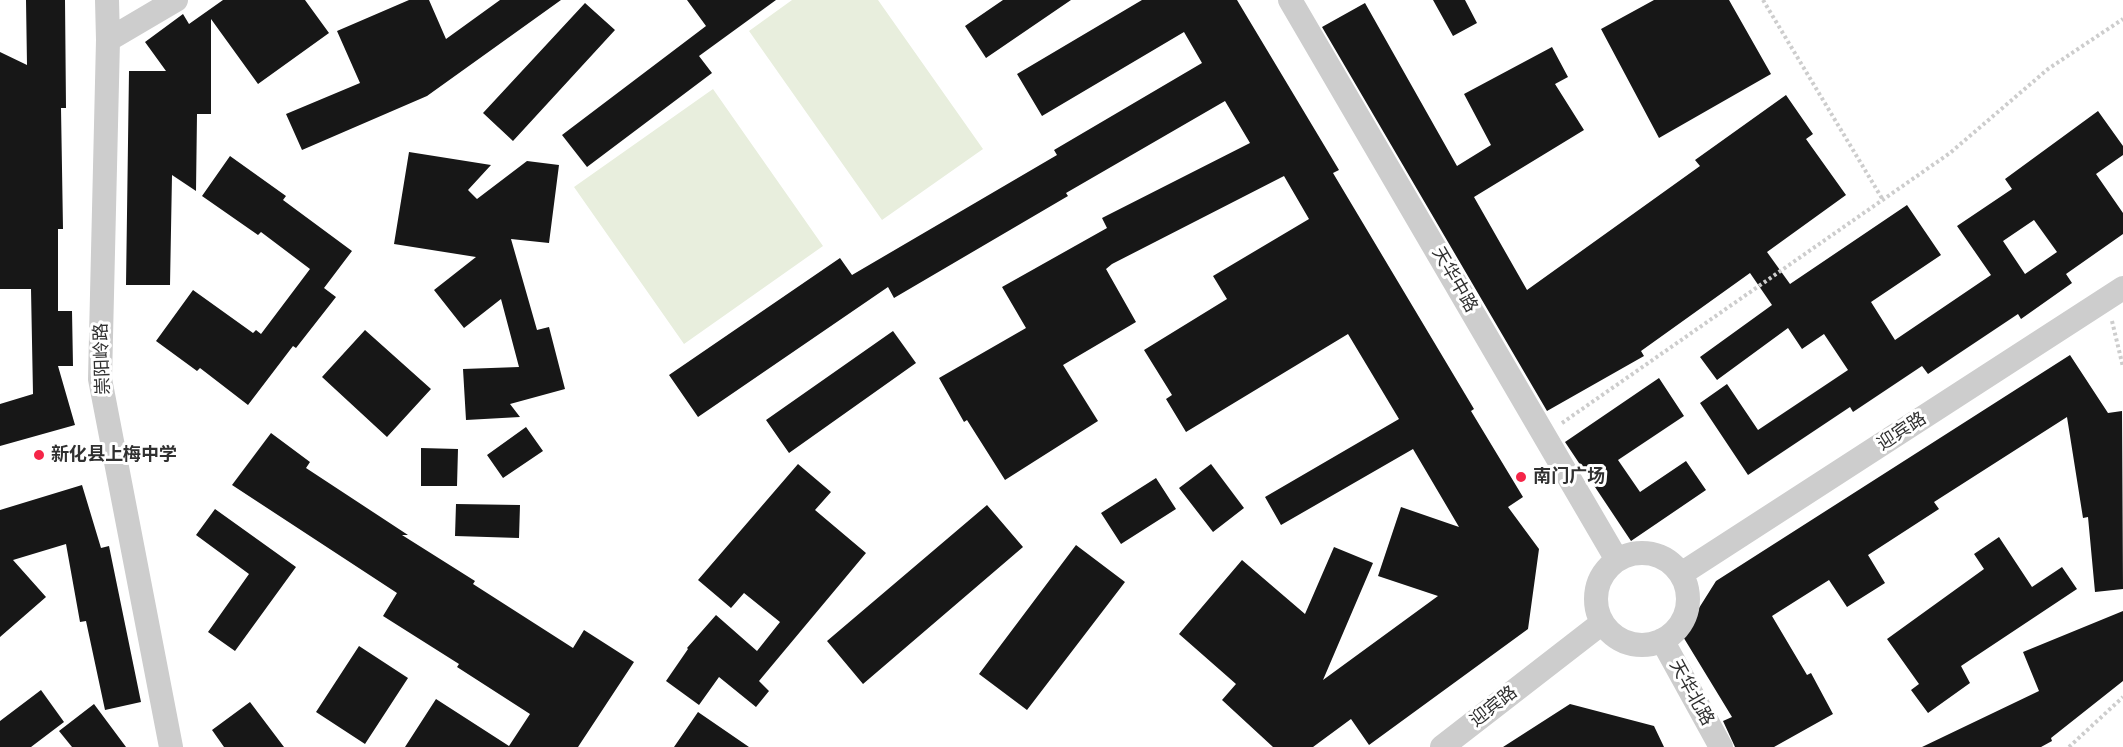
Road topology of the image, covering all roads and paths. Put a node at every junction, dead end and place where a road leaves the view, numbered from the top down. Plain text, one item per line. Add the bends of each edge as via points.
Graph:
1 (107, 0) edge
2 (176, 0) edge
3 (1290, 0) edge
4 (1298, 0) edge
5 (1763, 0) edge
6 (2123, 19) edge
7 (1309, 32) junction
8 (108, 40) junction
9 (1883, 200) junction
10 (2115, 294) edge
11 (2123, 367) edge
12 (1544, 434) junction
13 (1617, 560) junction
14 (1681, 574) junction
15 (1602, 623) junction
16 (1662, 640) junction
17 (2123, 697) edge
18 (171, 747) edge
19 (1442, 747) edge
20 (1720, 747) edge
21 (2068, 747) edge

1 - 8 street, 崇阳岭路
2 - 8 street
3 - 7 street, 天华中路
4 - 7 street
5 - 9 path
6 - 9 path via 2048,69 1950,153
7 - 12 street, 天华中路
8 - 18 street, 崇阳岭路 via 100,379
9 - 12 path
10 - 11 path
10 - 14 street, 迎宾路
12 - 13 street, 天华中路
13 - 14 street via 1635,553 1651,553 1665,558
13 - 15 street via 1600,579 1596,594 1596,609
14 - 16 street via 1688,595 1686,610 1680,624
15 - 16 street via 1612,635 1626,642 1641,645
15 - 19 street, 迎宾路
16 - 20 street, 天华北路
17 - 21 path

